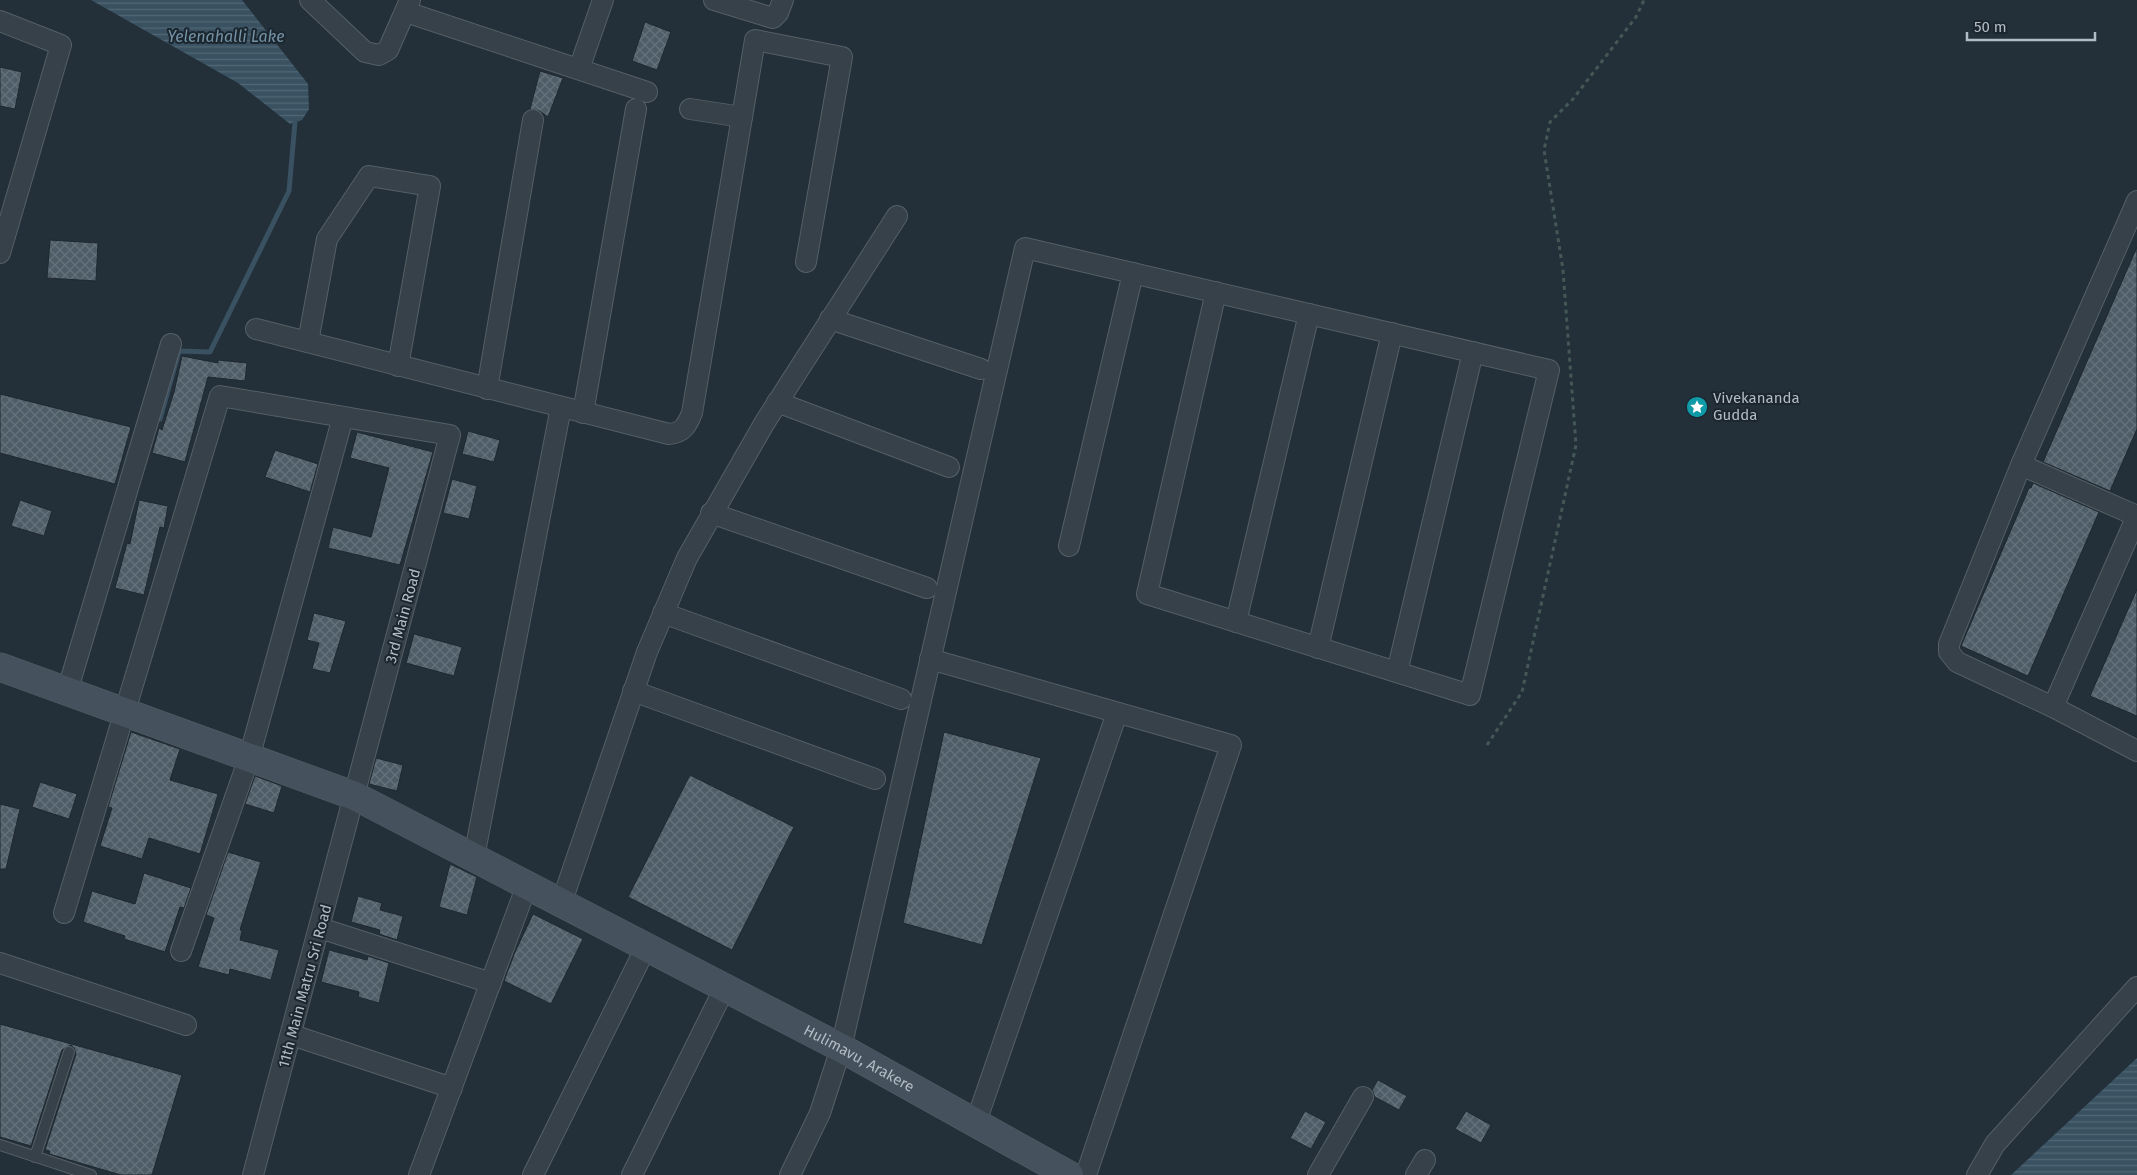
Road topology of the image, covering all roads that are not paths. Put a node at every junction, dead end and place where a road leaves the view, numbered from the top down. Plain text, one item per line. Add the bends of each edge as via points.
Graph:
1 (310, 0) edge
2 (604, 0) edge
3 (714, 0) edge
4 (783, 0) edge
5 (408, 6) edge
6 (0, 21) edge
7 (579, 69) junction
8 (690, 109) dead end
9 (742, 117) junction
10 (533, 120) dead end
11 (2136, 210) edge
12 (897, 216) dead end
13 (0, 253) edge
14 (806, 262) dead end
15 (1133, 273) junction
16 (1216, 292) junction
17 (1309, 314) junction
18 (830, 320) junction
19 (256, 329) dead end
20 (1392, 333) junction
21 (308, 342) junction
22 (171, 344) dead end
23 (1473, 352) junction
24 (398, 366) junction
25 (981, 369) dead end
26 (486, 389) junction
27 (777, 402) junction
28 (560, 406) junction
29 (583, 413) junction
30 (343, 417) junction
31 (2022, 465) junction
32 (949, 467) dead end
33 (711, 513) junction
34 (2137, 516) edge
35 (1069, 546) dead end
36 (927, 588) dead end
37 (663, 613) junction
38 (1236, 622) junction
39 (1318, 648) junction
40 (930, 659) junction
41 (0, 667) edge
42 (1398, 672) junction
43 (633, 690) junction
44 (67, 692) junction
45 (901, 700) dead end
46 (2053, 708) junction
47 (124, 713) junction
48 (1117, 713) junction
49 (2137, 751) edge
50 (249, 758) junction
51 (875, 780) dead end
52 (356, 796) junction
53 (474, 857) junction
54 (527, 885) junction
55 (561, 904) junction
56 (64, 913) dead end
57 (320, 928) junction
58 (646, 947) junction
59 (181, 952) dead end
60 (0, 963) edge
61 (491, 983) junction
62 (725, 987) junction
63 (2137, 987) edge
64 (186, 1025) dead end
65 (292, 1034) junction
66 (841, 1048) junction
67 (69, 1052) dead end
68 (452, 1088) junction
69 (1363, 1097) dead end
70 (976, 1122) junction
71 (0, 1145) edge
72 (35, 1156) junction
73 (91, 1175) edge
74 (253, 1175) edge
75 (419, 1175) edge
76 (533, 1175) edge
77 (632, 1175) edge
78 (790, 1175) edge
79 (1069, 1175) edge
80 (1086, 1175) edge
81 (1318, 1175) edge
82 (1977, 1175) edge

1 - 5 street via 364,52 379,55 388,50
2 - 7 street
3 - 4 street via 773,18
5 - 7 street
6 - 13 street via 61,45
7 - 29 street via 641,101
8 - 9 street
9 - 14 street via 755,40 842,57
9 - 29 street via 692,413 686,427 676,434 669,434
10 - 26 street
11 - 31 street
12 - 18 street
15 - 16 street
15 - 35 street
15 - 40 street via 1025,248
16 - 17 street
16 - 38 street via 1147,594
17 - 20 street
17 - 38 street
18 - 25 street
18 - 27 street
19 - 21 street
20 - 23 street
20 - 39 street
21 - 24 street
21 - 24 street via 327,239 369,176 430,186
22 - 44 street
23 - 42 street
23 - 42 street via 1548,370 1544,389 1470,695
24 - 26 street
26 - 28 street
27 - 32 street
27 - 33 street
28 - 29 street
28 - 53 street
30 - 47 street via 220,396
30 - 50 street
30 - 52 street, 3rd Main Road via 450,435
31 - 34 street
31 - 46 street via 1949,644 1949,652 1957,662
33 - 36 street
33 - 37 street
34 - 46 street
37 - 43 street
37 - 45 street
38 - 39 street
39 - 42 street
40 - 48 street
40 - 66 street
41 - 44 street, Hulimavu, Arakere
43 - 51 street
43 - 55 street
44 - 47 street, Hulimavu, Arakere
46 - 49 street
47 - 50 street, Hulimavu, Arakere
47 - 56 street
48 - 70 street
48 - 80 street via 1231,745
50 - 52 street, Hulimavu, Arakere
50 - 59 street
52 - 53 street, Hulimavu, Arakere
52 - 57 street, 11th Main Matru Sri Road
53 - 54 street, Hulimavu, Arakere
54 - 55 street, Hulimavu, Arakere
54 - 61 street
55 - 58 street, Hulimavu, Arakere
57 - 61 street
57 - 65 street, 11th Main Matru Sri Road
58 - 62 street, Hulimavu, Arakere
58 - 76 street
60 - 64 street
61 - 68 street
62 - 66 street, Hulimavu, Arakere
62 - 77 street
63 - 82 street via 1995,1144
65 - 68 street
65 - 74 street, 11th Main Matru Sri Road
66 - 70 street, Hulimavu, Arakere
66 - 78 street via 820,1113
67 - 72 lane
68 - 75 street
69 - 81 street
70 - 79 street, Hulimavu, Arakere
71 - 72 lane
72 - 73 lane

